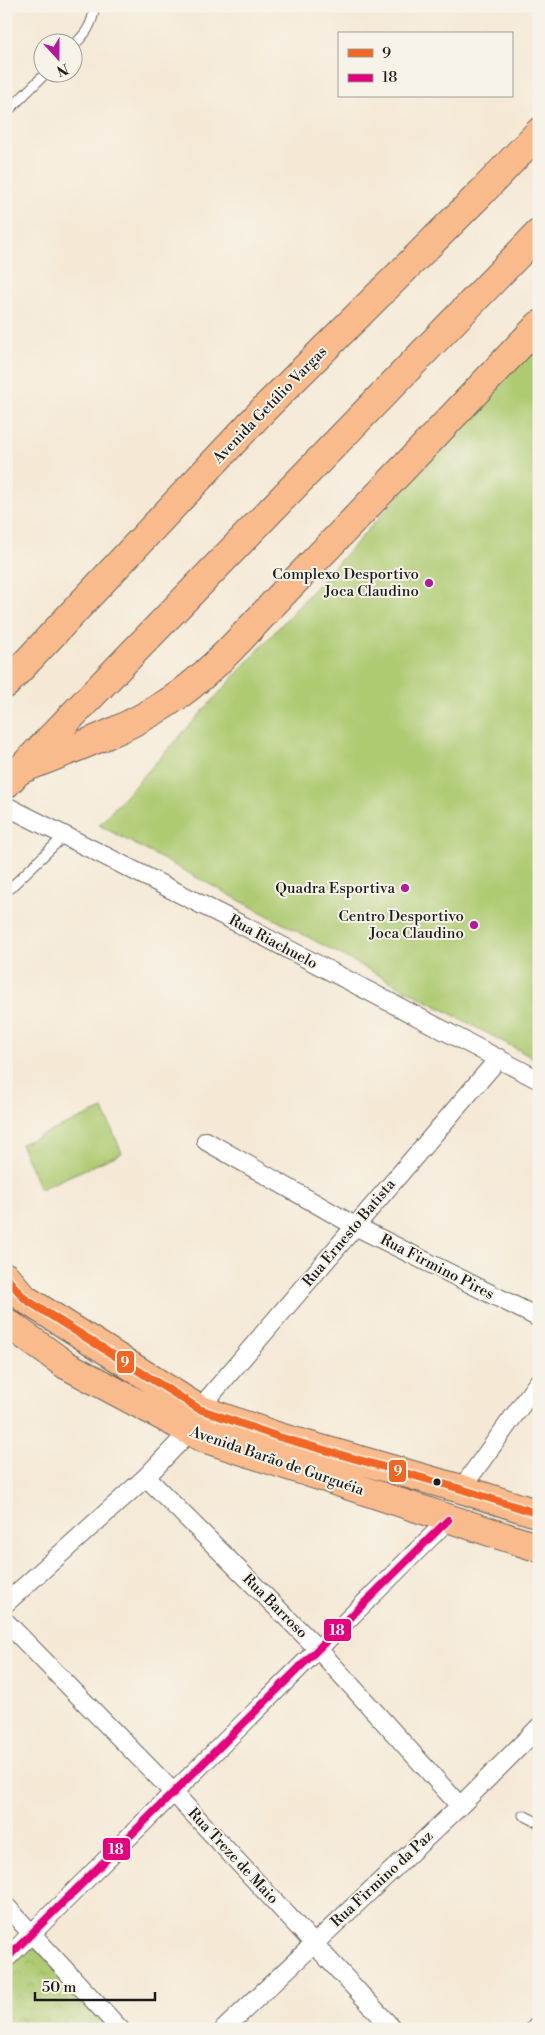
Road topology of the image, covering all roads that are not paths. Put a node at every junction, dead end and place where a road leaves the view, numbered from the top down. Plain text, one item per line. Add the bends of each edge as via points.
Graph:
1 (94, 6) edge
2 (82, 36) edge
3 (37, 82) edge
4 (6, 113) edge
5 (539, 132) edge
6 (539, 233) edge
7 (539, 326) edge
8 (6, 684) edge
9 (13, 777) edge
10 (6, 806) edge
11 (65, 834) junction
12 (6, 892) edge
13 (499, 1058) junction
14 (539, 1080) edge
15 (206, 1141) dead end
16 (355, 1226) junction
17 (6, 1277) edge
18 (16, 1294) edge
19 (539, 1318) edge
20 (7, 1321) edge
21 (539, 1381) edge
22 (194, 1421) junction
23 (146, 1477) junction
24 (461, 1489) junction
25 (539, 1514) edge
26 (448, 1520) junction
27 (539, 1548) edge
28 (6, 1603) edge
29 (6, 1622) edge
30 (318, 1649) junction
31 (539, 1727) edge
32 (173, 1792) junction
33 (460, 1806) junction
34 (523, 1815) dead end
35 (539, 1823) edge
36 (6, 1906) edge
37 (33, 1934) junction
38 (314, 1943) junction
39 (6, 1959) edge
40 (539, 2024) edge
41 (120, 2029) edge
42 (224, 2029) edge
43 (394, 2029) edge
44 (535, 2029) edge

1 - 2 lane via 88,29
3 - 4 lane
5 - 8 main road, Avenida Getúlio Vargas via 266,407
6 - 9 main road
7 - 9 main road via 202,676 164,705 127,725
10 - 11 street, Rua Riachuelo
11 - 12 lane
11 - 13 street, Rua Riachuelo
13 - 14 street, Rua Riachuelo
13 - 16 street, Rua Ernesto Batista
15 - 16 street, Rua Firmino Pires
16 - 19 street, Rua Firmino Pires
16 - 22 street, Rua Ernesto Batista
17 - 18 main road, Avenida Barão de Gurguéia
18 - 22 main road, Avenida Barão de Gurguéia
20 - 22 main road, Avenida Barão de Gurguéia via 66,1365
21 - 24 street
22 - 23 street, Rua Ernesto Batista
22 - 24 main road, Avenida Barão de Gurguéia via 279,1437
22 - 26 main road, Avenida Barão de Gurguéia
23 - 28 street, Rua Ernesto Batista
23 - 30 street, Rua Barroso
24 - 25 main road, Avenida Barão de Gurguéia
26 - 27 main road, Avenida Barão de Gurguéia
26 - 30 street
29 - 32 street, Rua Treze de Maio
30 - 32 street
30 - 33 street, Rua Barroso
31 - 33 street, Rua Firmino da Paz
32 - 37 street
32 - 38 street, Rua Treze de Maio
33 - 38 street, Rua Firmino da Paz
34 - 35 lane
36 - 37 street
37 - 39 street
37 - 41 street
38 - 42 street, Rua Firmino da Paz
38 - 43 street, Rua Treze de Maio
40 - 44 street

